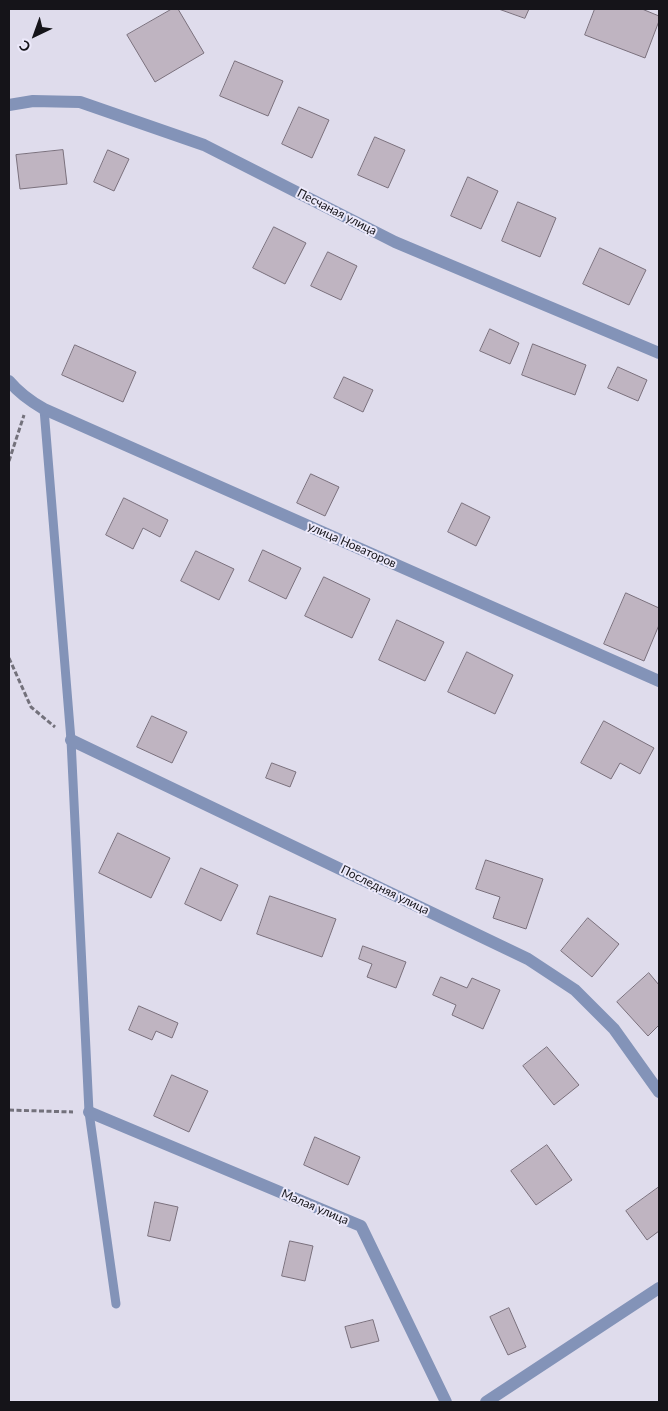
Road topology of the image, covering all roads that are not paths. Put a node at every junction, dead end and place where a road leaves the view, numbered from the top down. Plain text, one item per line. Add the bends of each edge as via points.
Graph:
1 (9, 105) edge
2 (659, 353) edge
3 (9, 381) edge
4 (44, 409) junction
5 (659, 681) edge
6 (70, 740) junction
7 (659, 1092) edge
8 (89, 1112) junction
9 (659, 1288) edge
10 (116, 1304) dead end
11 (446, 1402) edge
12 (486, 1402) edge

1 - 2 street, Песчаная улица via 33,101 80,102 204,145 395,242
3 - 4 street, улица Новаторов via 29,401
4 - 5 street, улица Новаторов
4 - 6 lane
6 - 7 street, Последняя улица via 528,959 575,990 614,1029
6 - 8 lane
8 - 10 lane
8 - 11 street, Малая улица via 361,1226
9 - 12 street

